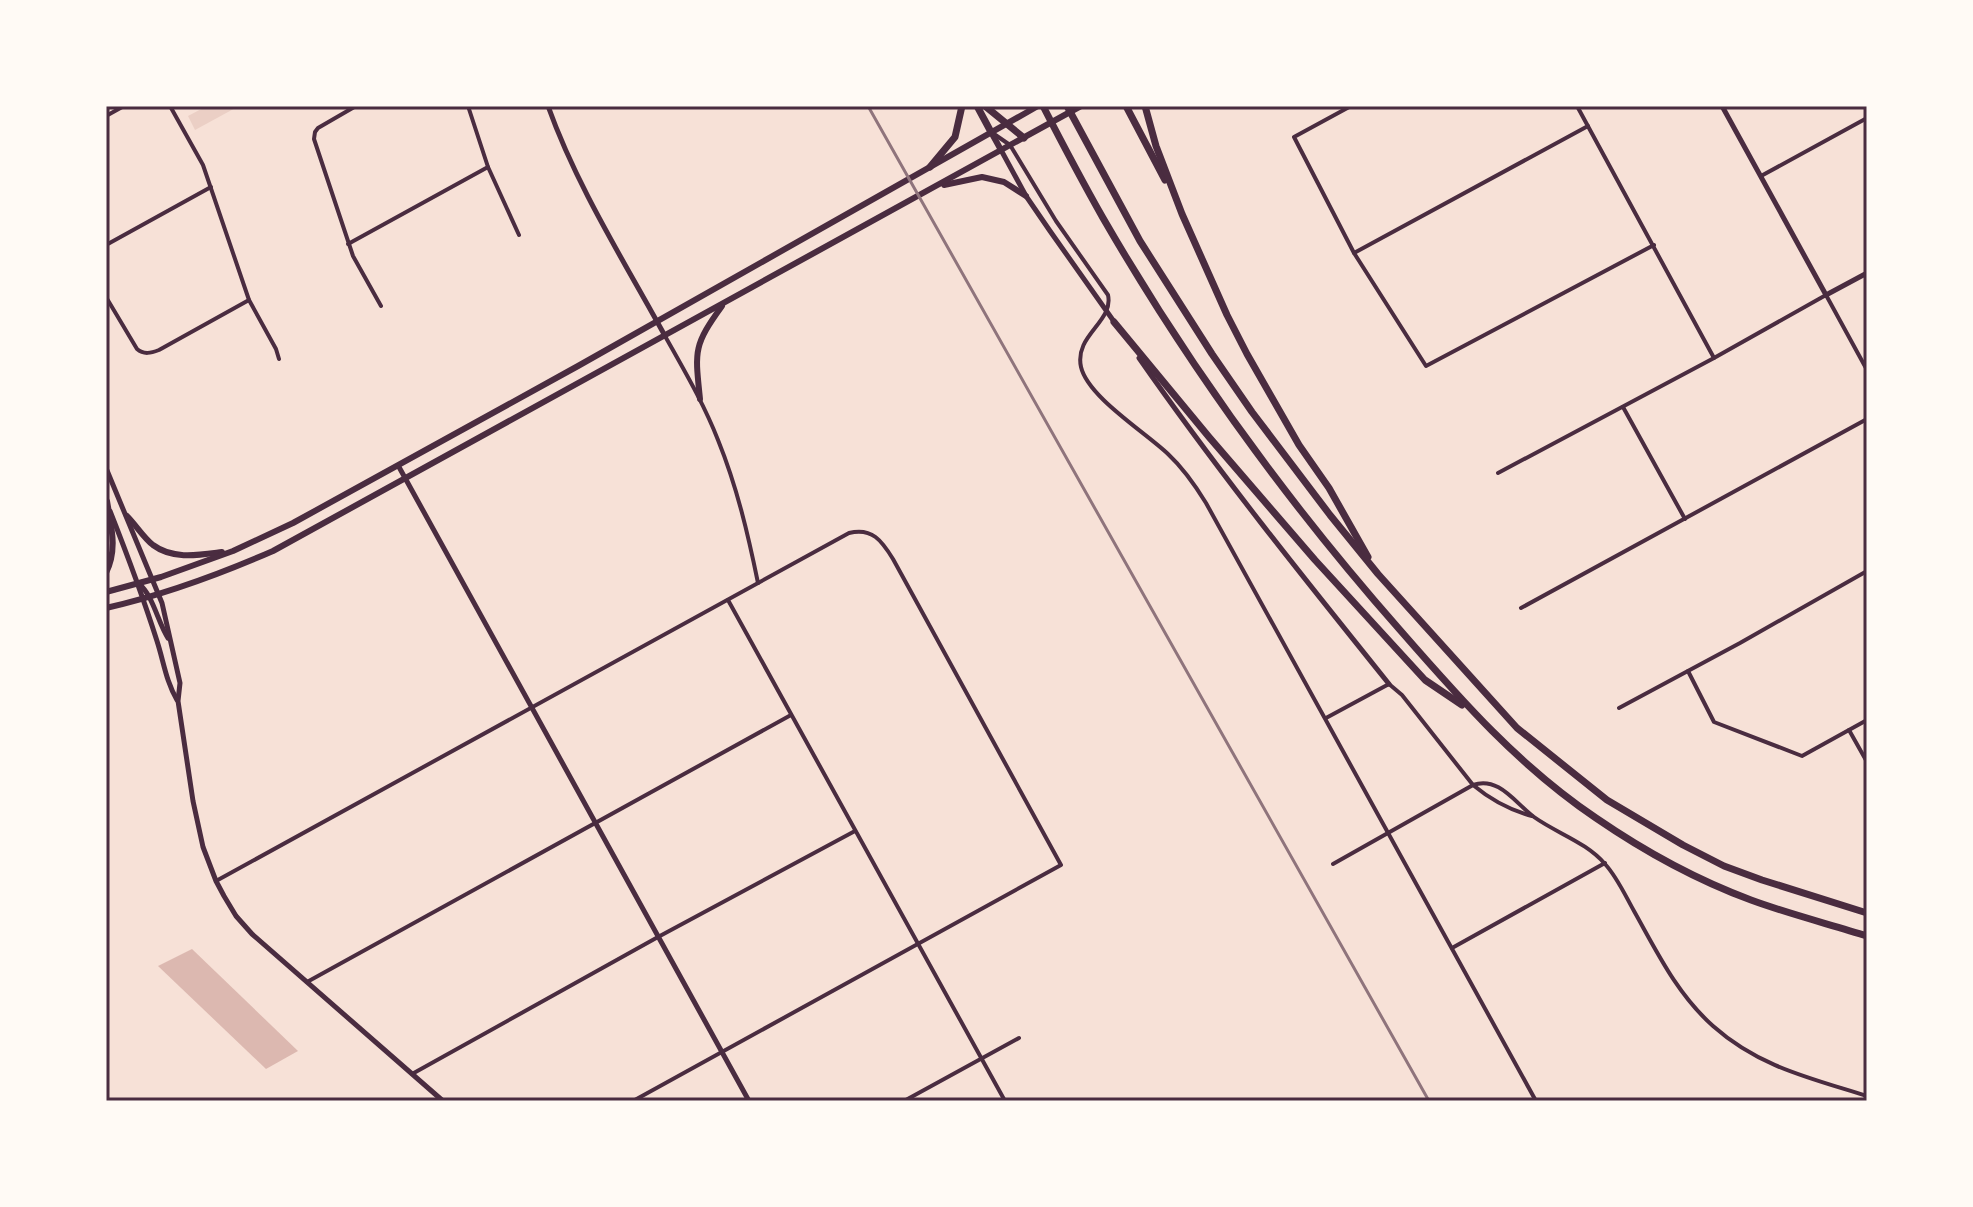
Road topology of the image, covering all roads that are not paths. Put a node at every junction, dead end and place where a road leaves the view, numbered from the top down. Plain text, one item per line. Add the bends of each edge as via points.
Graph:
1 (124, 106) edge
2 (170, 106) edge
3 (356, 106) edge
4 (468, 106) edge
5 (548, 106) edge
6 (962, 106) edge
7 (977, 106) edge
8 (985, 106) edge
9 (1040, 106) edge
10 (1067, 106) edge
11 (1081, 106) edge
12 (1126, 106) edge
13 (1145, 106) edge
14 (1351, 106) edge
15 (1577, 106) edge
16 (1722, 106) edge
17 (106, 116) edge
18 (1867, 118) edge
19 (1005, 124) junction
20 (1588, 126) junction
21 (991, 132) junction
22 (1025, 137) junction
23 (1010, 145) junction
24 (1001, 150) junction
25 (488, 167) junction
26 (930, 167) junction
27 (1761, 176) junction
28 (936, 186) junction
29 (211, 187) junction
30 (1026, 196) junction
31 (1182, 214) junction
32 (519, 235) dead end
33 (348, 244) junction
34 (106, 245) edge
35 (1654, 245) junction
36 (1354, 253) junction
37 (1867, 273) edge
38 (1826, 295) junction
39 (106, 297) edge
40 (249, 300) junction
41 (725, 303) junction
42 (381, 306) dead end
43 (1107, 311) junction
44 (657, 322) junction
45 (1114, 322) junction
46 (665, 336) junction
47 (1714, 358) junction
48 (279, 359) dead end
49 (1867, 370) edge
50 (700, 399) junction
51 (1623, 407) junction
52 (1867, 419) edge
53 (399, 467) junction
54 (106, 468) edge
55 (1498, 473) dead end
56 (405, 477) junction
57 (106, 500) edge
58 (127, 516) junction
59 (1685, 519) junction
60 (233, 551) junction
61 (1867, 571) edge
62 (106, 573) edge
63 (1378, 574) junction
64 (154, 580) junction
65 (758, 583) junction
66 (138, 584) junction
67 (106, 592) edge
68 (159, 594) junction
69 (146, 598) junction
70 (728, 600) junction
71 (106, 608) edge
72 (1521, 608) dead end
73 (171, 642) junction
74 (1688, 671) junction
75 (1389, 684) junction
76 (178, 701) junction
77 (533, 707) junction
78 (1619, 708) dead end
79 (1470, 711) junction
80 (791, 715) junction
81 (1326, 718) junction
82 (1867, 720) edge
83 (1849, 730) junction
84 (1867, 762) edge
85 (1473, 785) junction
86 (1534, 817) junction
87 (596, 822) junction
88 (855, 831) junction
89 (1389, 833) junction
90 (1605, 863) junction
91 (1333, 864) dead end
92 (216, 881) junction
93 (1867, 913) edge
94 (1867, 936) edge
95 (658, 937) junction
96 (918, 943) junction
97 (1452, 948) junction
98 (307, 982) junction
99 (1019, 1038) dead end
100 (722, 1052) junction
101 (981, 1059) junction
102 (412, 1074) junction
103 (1867, 1096) edge
104 (443, 1101) edge
105 (633, 1101) edge
106 (749, 1101) edge
107 (904, 1101) edge
108 (1005, 1101) edge
109 (1536, 1101) edge

1 - 17 street
2 - 29 street
3 - 33 street via 315,132
4 - 25 street
5 - 44 street via 581,183
6 - 26 highway via 955,137
7 - 21 highway
8 - 19 highway
9 - 19 main road
9 - 79 highway via 1149,294 1243,434 1350,574
10 - 63 highway via 1140,241 1212,354
11 - 22 main road
12 - 31 highway
13 - 31 highway
14 - 36 street via 1294,137
15 - 20 street
16 - 27 street
18 - 27 street
19 - 21 main road
19 - 22 highway
20 - 35 street
20 - 36 street
21 - 23 street
21 - 24 main road
21 - 26 main road
22 - 23 main road
23 - 24 main road
23 - 43 street via 1106,290
24 - 28 main road
24 - 30 street
25 - 32 street
25 - 33 street
26 - 44 main road
27 - 38 street
28 - 30 main road via 982,177 1004,182
28 - 41 main road
29 - 34 street
29 - 40 street
30 - 43 street
31 - 63 highway via 1247,354
33 - 42 street
35 - 36 street via 1426,366
35 - 47 street
37 - 38 street
38 - 47 street
38 - 49 street
39 - 40 street via 143,353 159,350
40 - 48 street
41 - 46 main road
41 - 50 main road via 698,344
43 - 45 street
43 - 81 street via 1081,351 1087,383 1194,484
44 - 46 street
44 - 53 main road
45 - 75 street via 1263,526
45 - 79 highway via 1315,560 1425,680
46 - 50 street
46 - 56 main road
47 - 51 street
50 - 65 street via 739,499
51 - 55 street
51 - 59 street
52 - 59 street
53 - 56 street
53 - 60 main road
54 - 58 street
56 - 68 main road via 273,551
56 - 77 street
57 - 62 main road via 114,549
57 - 66 street
58 - 60 main road via 152,544 168,552
58 - 64 street
59 - 72 street
60 - 64 main road
61 - 74 street
63 - 93 highway via 1517,728 1607,800 1724,866
64 - 66 main road
64 - 68 street
65 - 70 street
65 - 96 street via 849,533 867,531 881,540 1061,865
66 - 67 main road
66 - 69 street
68 - 69 main road
68 - 73 street
69 - 71 main road
69 - 73 street
69 - 76 street via 168,685
70 - 77 street
70 - 80 street
73 - 76 street via 180,683
74 - 78 street
74 - 83 street via 1714,722 1802,756
75 - 81 street
75 - 85 street
76 - 92 street via 198,828
77 - 87 street
77 - 92 street
79 - 94 highway via 1531,769 1666,861 1752,900
80 - 87 street
80 - 88 street
81 - 89 street
82 - 83 street
83 - 84 street
85 - 86 street via 1512,811
85 - 86 street via 1495,784
85 - 89 street
86 - 90 street
87 - 95 street
87 - 98 street
88 - 95 street
88 - 96 street
89 - 91 street
89 - 97 street
90 - 97 street
90 - 103 street via 1668,973 1715,1028 1779,1068
92 - 98 street via 245,926
95 - 100 street
95 - 102 street
96 - 100 street
96 - 101 street
97 - 109 street
98 - 102 street
99 - 101 street
100 - 105 street
100 - 106 street
101 - 107 street
101 - 108 street
102 - 104 street

